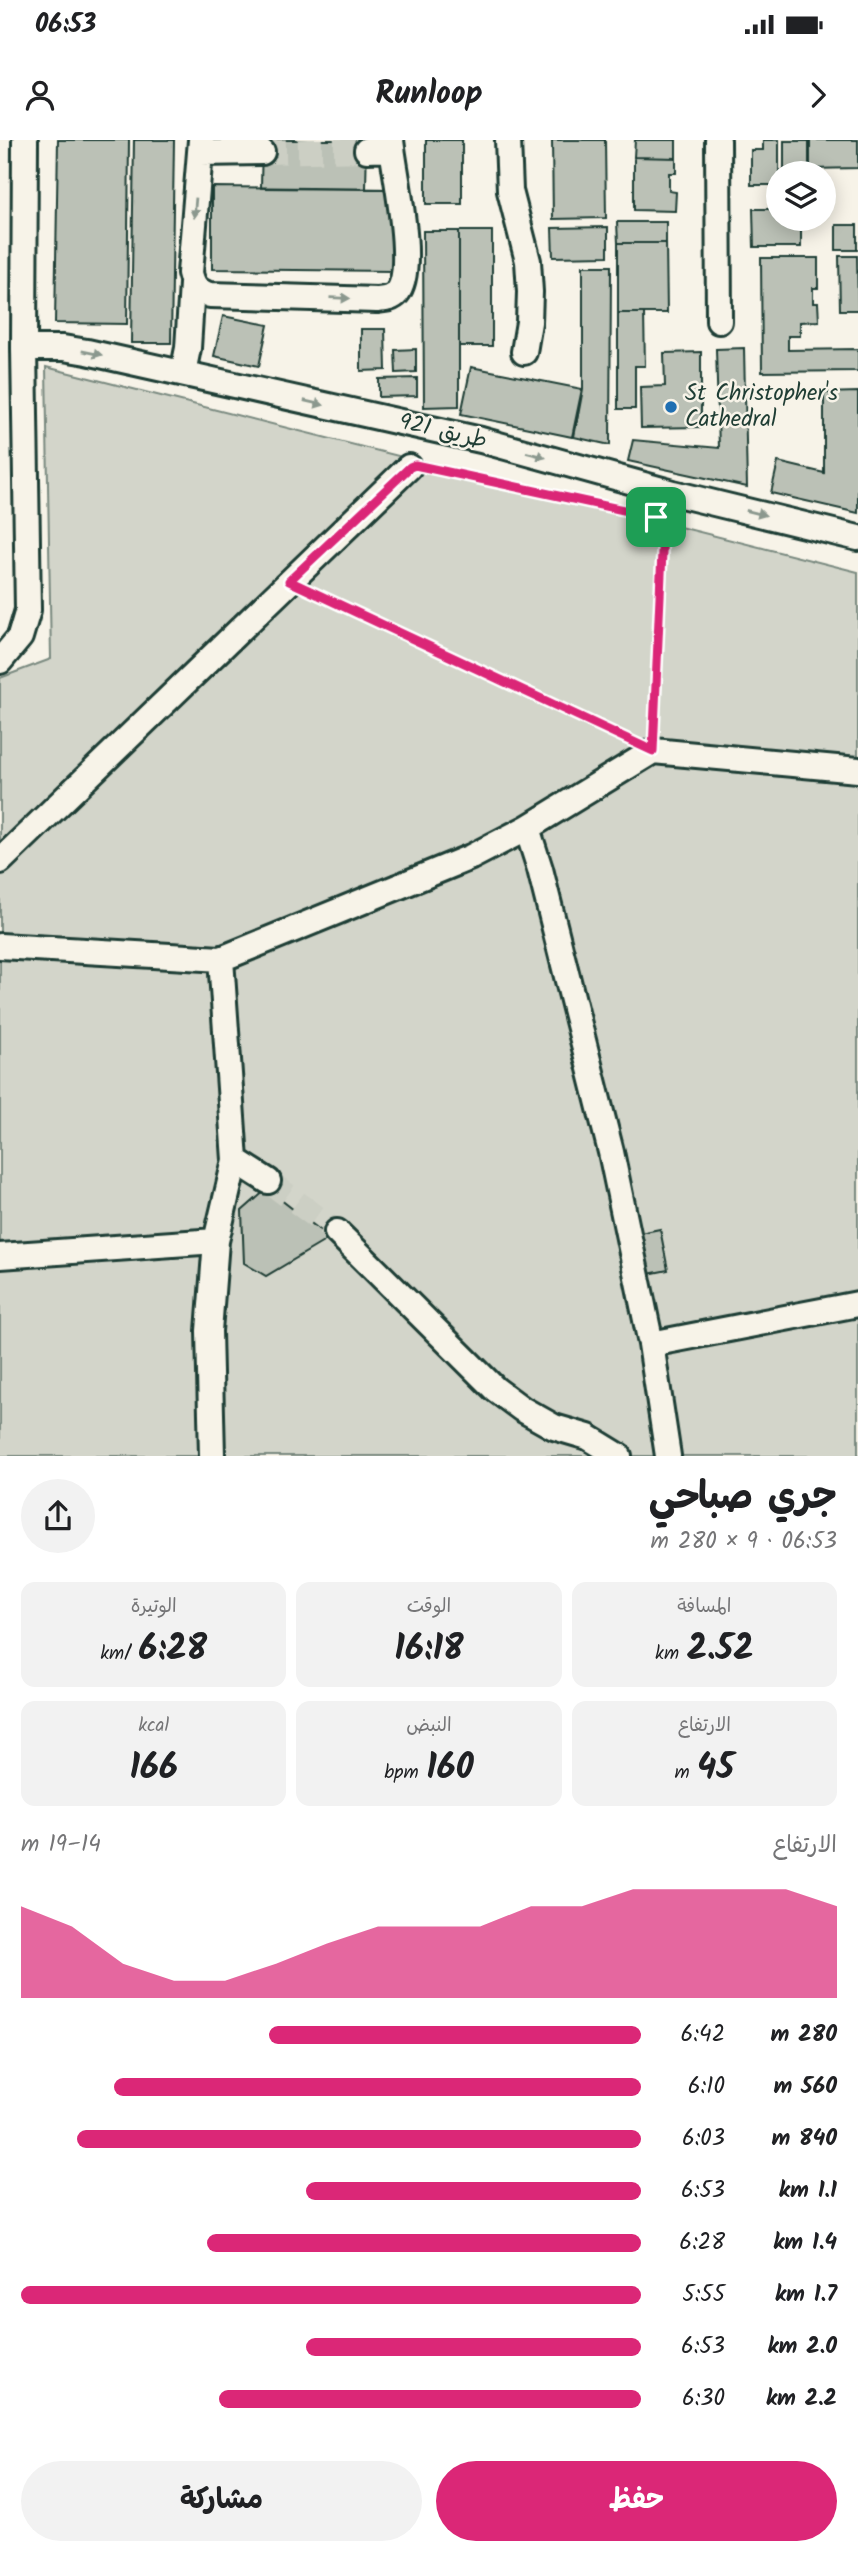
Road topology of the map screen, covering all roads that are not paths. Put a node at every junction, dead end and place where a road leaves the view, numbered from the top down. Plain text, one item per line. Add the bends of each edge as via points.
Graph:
1 (25, 140) edge
2 (508, 140) edge
3 (718, 140) edge
4 (391, 144) edge
5 (200, 147) edge
6 (367, 150) tunnel mouth
7 (262, 152) tunnel mouth
8 (192, 284) junction
9 (719, 321) dead end
10 (24, 348) junction
11 (524, 352) dead end
12 (183, 373) junction
13 (410, 467) road end
14 (858, 538) edge
15 (0, 661) edge
16 (858, 770) edge
17 (527, 828) junction
18 (0, 861) edge
19 (0, 946) edge
20 (221, 959) junction
21 (235, 1160) junction
22 (268, 1181) tunnel mouth
23 (337, 1232) tunnel mouth
24 (216, 1241) junction
25 (0, 1256) edge
26 (858, 1304) edge
27 (651, 1344) junction
28 (212, 1456) edge
29 (619, 1456) edge
30 (668, 1456) edge

1 - 10 street
2 - 11 street via 510,191 528,261 529,322
3 - 9 street
4 - 6 street
8 -> 4 street via 210,295 388,299 397,293 403,274 401,201
5 - 7 street
5 -> 8 street
8 - 12 street
10 -> 12 street, طريق 921 via 64,348
10 - 15 street via 28,610 20,637
12 -> 14 street, طريق 921 via 481,440
13 - 18 street
16 - 17 street via 653,751
17 - 20 street via 471,857
17 - 27 street via 611,1152
19 - 20 street
20 - 21 street
21 - 22 street
21 - 24 street
23 - 29 street via 495,1389 554,1427 588,1437
24 - 25 street
24 - 28 street via 209,1331
26 - 27 street
27 - 30 street

